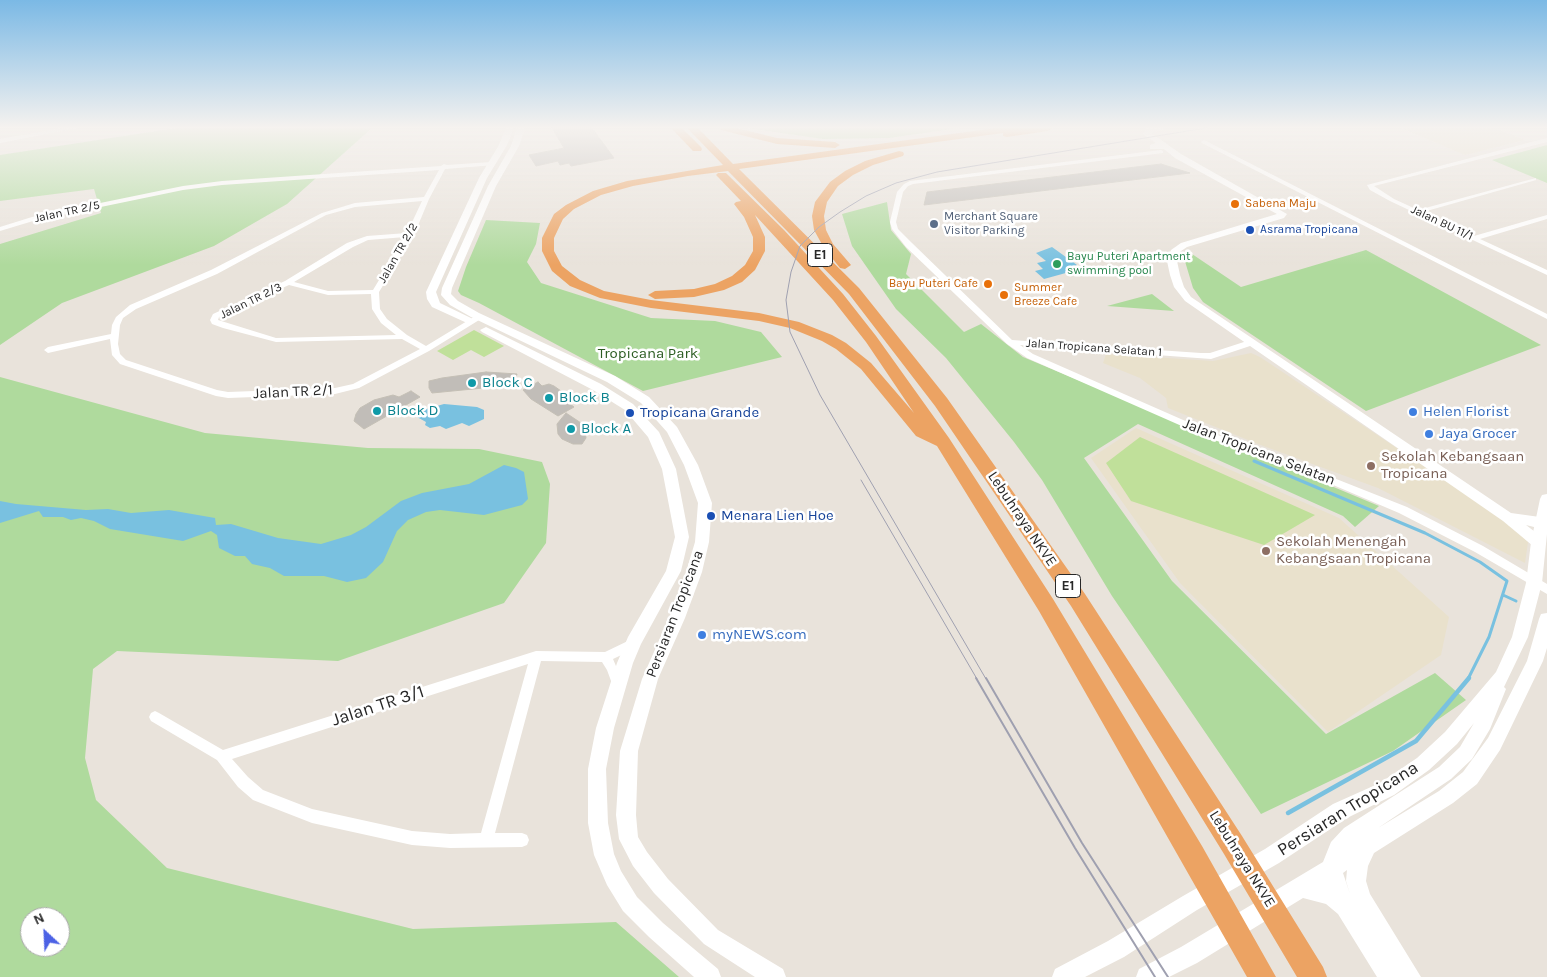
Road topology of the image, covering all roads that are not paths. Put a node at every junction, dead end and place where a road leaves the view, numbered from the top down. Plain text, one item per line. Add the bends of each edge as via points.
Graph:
1 (358, 174) edge
2 (440, 174) edge
3 (487, 174) edge
4 (498, 174) edge
5 (685, 174) edge
6 (715, 174) edge
7 (721, 174) edge
8 (739, 174) edge
9 (850, 174) edge
10 (942, 174) edge
11 (979, 174) edge
12 (1210, 174) edge
13 (1266, 174) edge
14 (1415, 174) edge
15 (1534, 179) dead end
16 (728, 181) junction
17 (921, 181) junction
18 (426, 199) junction
19 (1417, 212) junction
20 (1547, 217) edge
21 (0, 229) edge
22 (410, 235) junction
23 (1474, 238) junction
24 (1544, 269) edge
25 (288, 283) junction
26 (375, 292) junction
27 (1547, 318) edge
28 (476, 320) junction
29 (890, 335) junction
30 (114, 336) junction
31 (404, 337) junction
32 (1010, 342) junction
33 (1250, 343) junction
34 (426, 349) junction
35 (48, 350) dead end
36 (943, 442) junction
37 (1547, 499) edge
38 (1508, 518) junction
39 (1542, 520) junction
40 (1538, 542) junction
41 (1539, 581) edge
42 (1547, 619) edge
43 (634, 642) junction
44 (536, 656) junction
45 (605, 656) junction
46 (1502, 677) junction
47 (619, 686) junction
48 (155, 717) dead end
49 (222, 756) junction
50 (486, 840) junction
51 (522, 840) dead end
52 (1367, 846) junction
53 (1332, 867) junction
54 (1301, 887) junction
55 (1347, 910) junction
56 (710, 977) edge
57 (776, 977) edge
58 (1063, 977) edge
59 (1148, 977) edge
60 (1262, 977) edge
61 (1313, 977) edge
62 (1388, 977) edge
63 (1410, 977) edge

1 - 21 street, Jalan TR 2/5 via 193,187 32,219
2 - 18 street, Jalan TR 2/2
3 - 28 main road, Persiaran Tropicana via 431,292 436,305
4 - 28 main road, Persiaran Tropicana via 447,288 446,295
5 - 36 highway via 625,184 587,197 562,213 551,230 548,246 561,272 580,286 600,294 634,302 760,317 794,325 827,338 866,366 922,432
6 - 16 highway via 621,190 594,201 573,214 562,229 559,248 564,260 576,273 599,286 618,291 664,295 694,293 737,278 757,257 760,245 750,216
7 - 16 highway, Lebuhraya NKVE / E1
8 - 29 highway, Lebuhraya NKVE / E1 via 836,271
9 - 29 highway via 834,184 821,202 819,222 833,252 885,314
10 - 17 street, Jalan Tropicana Selatan 1 via 924,177
11 - 17 street, Jalan Tropicana Selatan 1
12 - 33 street via 1283,214 1184,245 1174,252 1172,261 1179,287 1188,299
13 - 27 street
14 - 19 street, Jalan BU 11/1 via 1370,185
15 - 19 street
16 - 36 highway, Lebuhraya NKVE / E1 via 838,297
17 - 32 street, Jalan Tropicana Selatan 1 via 902,188 893,222 895,229
18 - 22 street, Jalan TR 2/2
18 - 30 street via 354,205 324,214 214,272 133,307 120,317
19 - 23 street, Jalan BU 11/1
20 - 23 street
22 - 25 street, Jalan TR 2/3 via 367,238
22 - 26 street, Jalan TR 2/2
23 - 24 street, Jalan BU 11/1
25 - 26 street via 328,293
25 - 31 street, Jalan TR 2/3 via 225,311 216,316 215,322 276,340
26 - 31 street, Jalan TR 2/2 via 376,309 384,321
28 - 34 street, Jalan TR 2/1
28 - 43 main road, Persiaran Tropicana via 630,407 654,435 669,469 682,537 673,571
28 - 57 main road, Persiaran Tropicana via 611,379 645,400 672,430 691,465 705,503 703,537 687,590 650,679 629,751 626,815 629,839 661,886 712,936
29 - 61 highway, Lebuhraya NKVE / E1 via 974,448 1078,600 1234,844
30 - 34 street, Jalan TR 2/1 via 114,351 123,362 228,395 335,391 356,386
30 - 35 street
31 - 34 street, Jalan TR 2/2
32 - 33 street, Jalan Tropicana Selatan 1 via 1201,356 1211,356
32 - 41 street, Jalan Tropicana Selatan via 1040,361 1212,436 1403,510
33 - 38 street
36 - 60 highway, Lebuhraya NKVE / E1 via 1046,605
37 - 39 main road, Persiaran Tropicana
38 - 39 street
38 - 40 street
39 - 40 main road, Persiaran Tropicana
40 - 41 main road, Persiaran Tropicana
41 - 46 main road, Persiaran Tropicana
42 - 52 main road via 1531,669 1494,744 1470,778 1446,797
43 - 45 street
43 - 47 main road, Persiaran Tropicana
44 - 45 street, Jalan TR 3/1
44 - 49 street, Jalan TR 3/1
44 - 50 street
45 - 47 street
46 - 53 main road via 1484,723 1466,753 1444,773 1351,835 1338,849
46 - 58 main road, Persiaran Tropicana via 1451,738 1423,764 1387,789 1340,811 1272,856
47 - 56 main road, Persiaran Tropicana via 605,728 597,769 598,823 604,856 630,904
48 - 49 street
49 - 50 street via 243,782 258,794 312,816 412,838
50 - 51 street
52 - 53 main road
52 - 63 main road via 1358,864 1356,881 1362,899
53 - 54 main road
53 - 55 main road
54 - 55 main road via 1332,896
54 - 59 main road
55 - 62 main road

